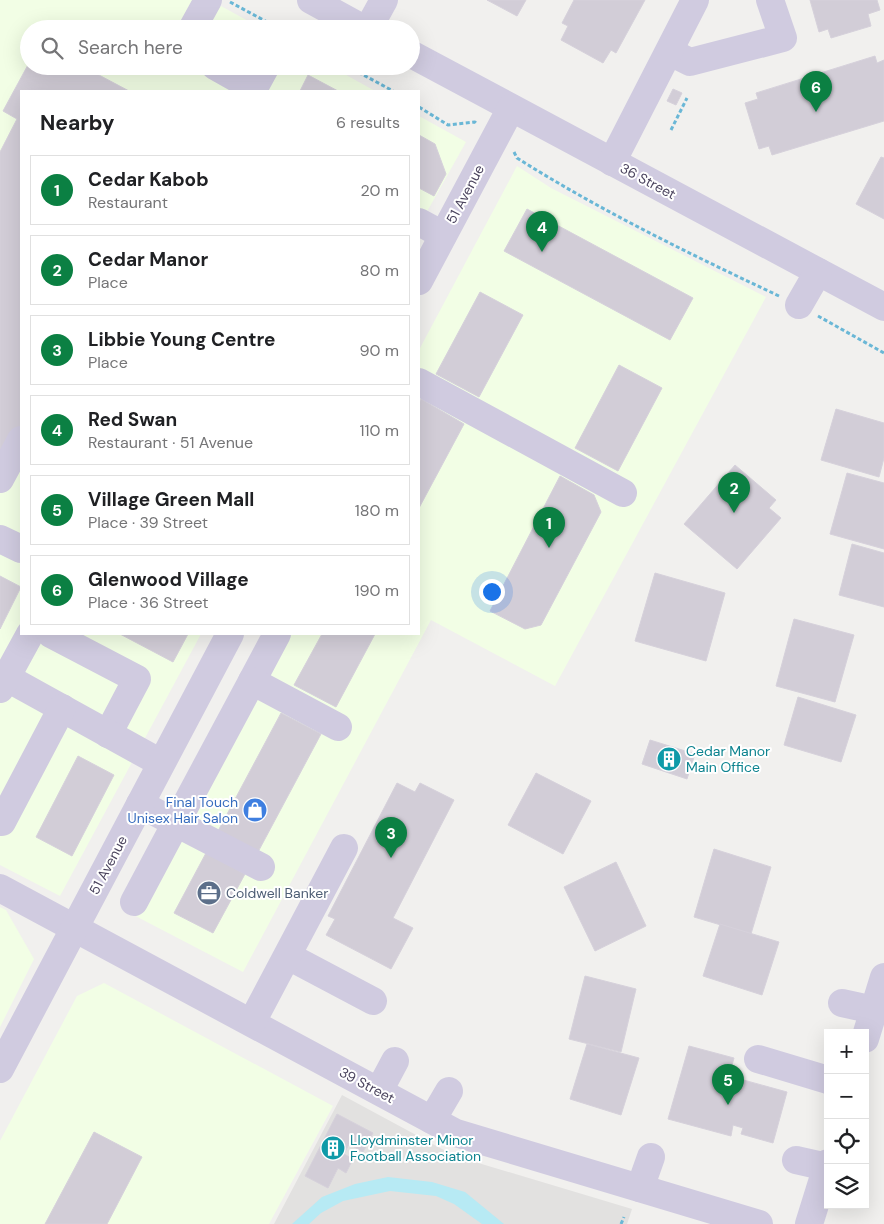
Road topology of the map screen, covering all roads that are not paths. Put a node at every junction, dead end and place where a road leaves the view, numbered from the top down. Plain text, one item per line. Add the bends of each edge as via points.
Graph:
1 (208, 0) edge
2 (311, 0) edge
3 (384, 0) edge
4 (695, 0) edge
5 (770, 0) edge
6 (197, 20) edge
7 (348, 20) edge
8 (373, 20) edge
9 (670, 52) junction
10 (420, 59) edge
11 (240, 75) edge
12 (259, 82) edge
13 (512, 108) junction
14 (612, 162) junction
15 (420, 223) edge
16 (443, 235) junction
17 (422, 266) edge
18 (818, 272) junction
19 (800, 306) road end
20 (884, 307) edge
21 (420, 383) edge
22 (20, 443) edge
23 (9, 476) edge
24 (622, 493) dead end
25 (0, 539) edge
26 (20, 549) edge
27 (29, 635) edge
28 (53, 635) edge
29 (229, 635) edge
30 (276, 635) edge
31 (2, 680) edge
32 (252, 681) junction
33 (62, 708) junction
34 (338, 727) dead end
35 (108, 734) junction
36 (161, 763) junction
37 (140, 804) junction
38 (0, 821) edge
39 (176, 823) junction
40 (344, 848) dead end
41 (261, 867) dead end
42 (0, 888) edge
43 (134, 902) dead end
44 (74, 927) junction
45 (288, 956) junction
46 (884, 977) edge
47 (373, 1001) dead end
48 (842, 1003) dead end
49 (874, 1010) junction
50 (252, 1022) junction
51 (868, 1029) edge
52 (9, 1030) edge
53 (758, 1059) dead end
54 (395, 1061) dead end
55 (0, 1069) edge
56 (824, 1079) edge
57 (449, 1090) dead end
58 (379, 1091) junction
59 (432, 1120) junction
60 (651, 1157) dead end
61 (796, 1160) dead end
62 (824, 1165) edge
63 (824, 1175) edge
64 (640, 1188) junction
65 (759, 1224) edge
66 (810, 1224) edge

1 - 6 street
2 - 7 street
3 - 8 street
4 - 9 street
5 - 9 street via 783,38 690,62
9 - 14 street
10 - 13 street, 36 Street
11 - 12 street
13 - 14 street, 36 Street
13 - 16 street, 51 Avenue
14 - 18 street, 36 Street
15 - 16 street
16 - 17 street, 51 Avenue
18 - 19 street
18 - 20 street, 36 Street
21 - 24 street
22 - 23 street
25 - 26 street
27 - 31 street
28 - 35 street via 137,679
29 - 36 street, 51 Avenue
30 - 32 street
31 - 33 street
32 - 34 street
32 - 39 street
33 - 35 street
33 - 38 street
35 - 36 street
36 - 37 street, 51 Avenue
37 - 39 street
37 - 44 street, 51 Avenue
39 - 41 street
39 - 43 street
40 - 45 street
42 - 44 street, 39 Street
44 - 50 street, 39 Street
44 - 52 street, 51 Avenue
45 - 47 street
45 - 50 street
46 - 49 street
48 - 49 street
49 - 51 street
50 - 58 street, 39 Street
52 - 55 street, 51 Avenue
53 - 56 street
54 - 58 street
57 - 59 street
58 - 59 street, 39 Street
59 - 64 street, 39 Street via 456,1133
60 - 64 street
61 - 62 street
63 - 66 street
64 - 65 street, 39 Street

